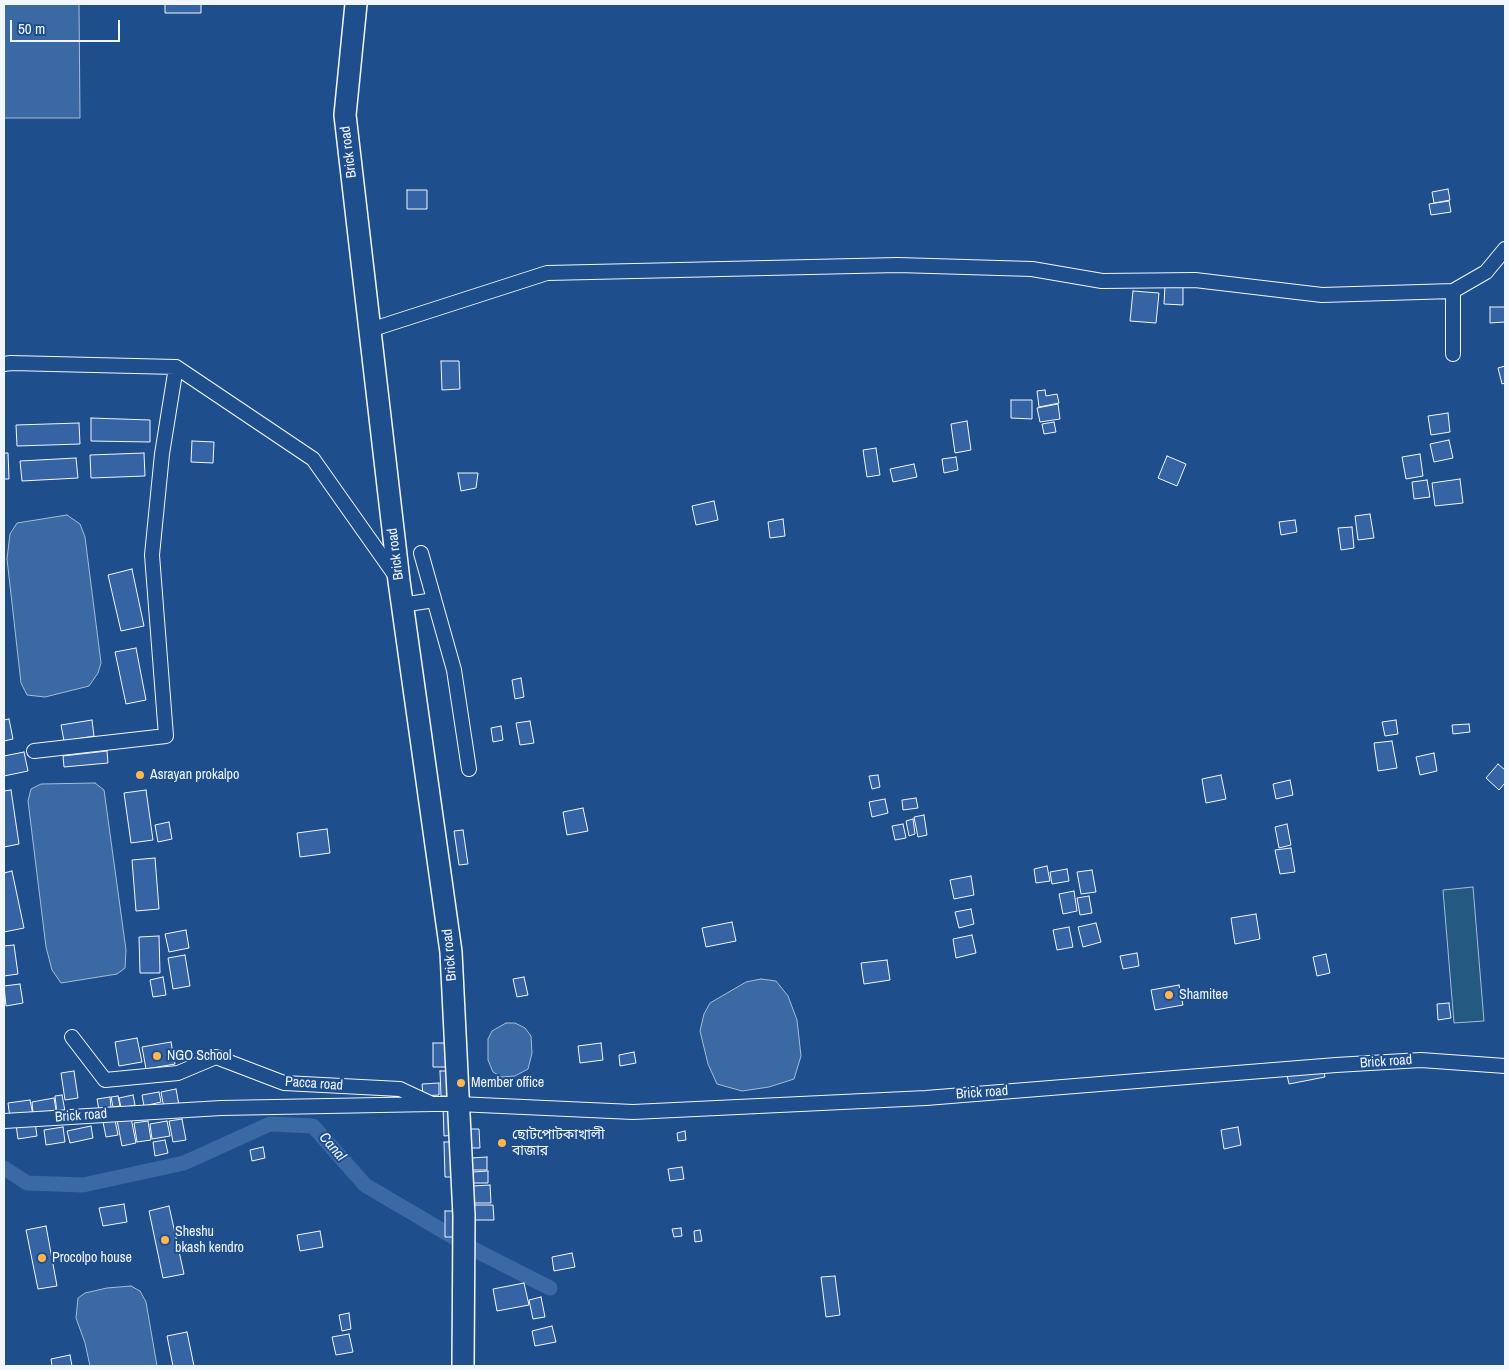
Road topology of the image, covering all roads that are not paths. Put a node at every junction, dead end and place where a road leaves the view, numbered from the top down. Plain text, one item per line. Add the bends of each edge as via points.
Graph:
1 (356, 4) edge
2 (1505, 249) edge
3 (1453, 292) junction
4 (370, 330) junction
5 (1453, 354) dead end
6 (4, 364) edge
7 (176, 367) junction
8 (421, 554) dead end
9 (399, 581) junction
10 (434, 600) junction
11 (402, 605) junction
12 (34, 751) dead end
13 (469, 769) dead end
14 (72, 1037) dead end
15 (1505, 1066) edge
16 (433, 1104) junction
17 (458, 1104) junction
18 (4, 1121) edge
19 (462, 1366) edge

1 - 4 main road, Brick road via 345,115
2 - 3 street via 1486,272
3 - 4 street via 1322,295 1195,280 1102,281 1032,269 898,264 547,273
3 - 5 street
4 - 9 main road, Brick road
6 - 7 street
7 - 9 street via 313,459
7 - 12 street via 162,454 152,555 166,736
8 - 10 street
9 - 11 main road, Brick road
10 - 11 street
10 - 13 street via 454,670
11 - 17 main road, Brick road via 451,952
14 - 16 street, Pacca road via 105,1080 178,1073 216,1056 284,1083 400,1089
15 - 17 street, Brick road via 1421,1060 926,1098 632,1112
16 - 17 street, Brick road
16 - 18 street, Brick road via 220,1108
17 - 19 main road, Brick road via 464,1216

